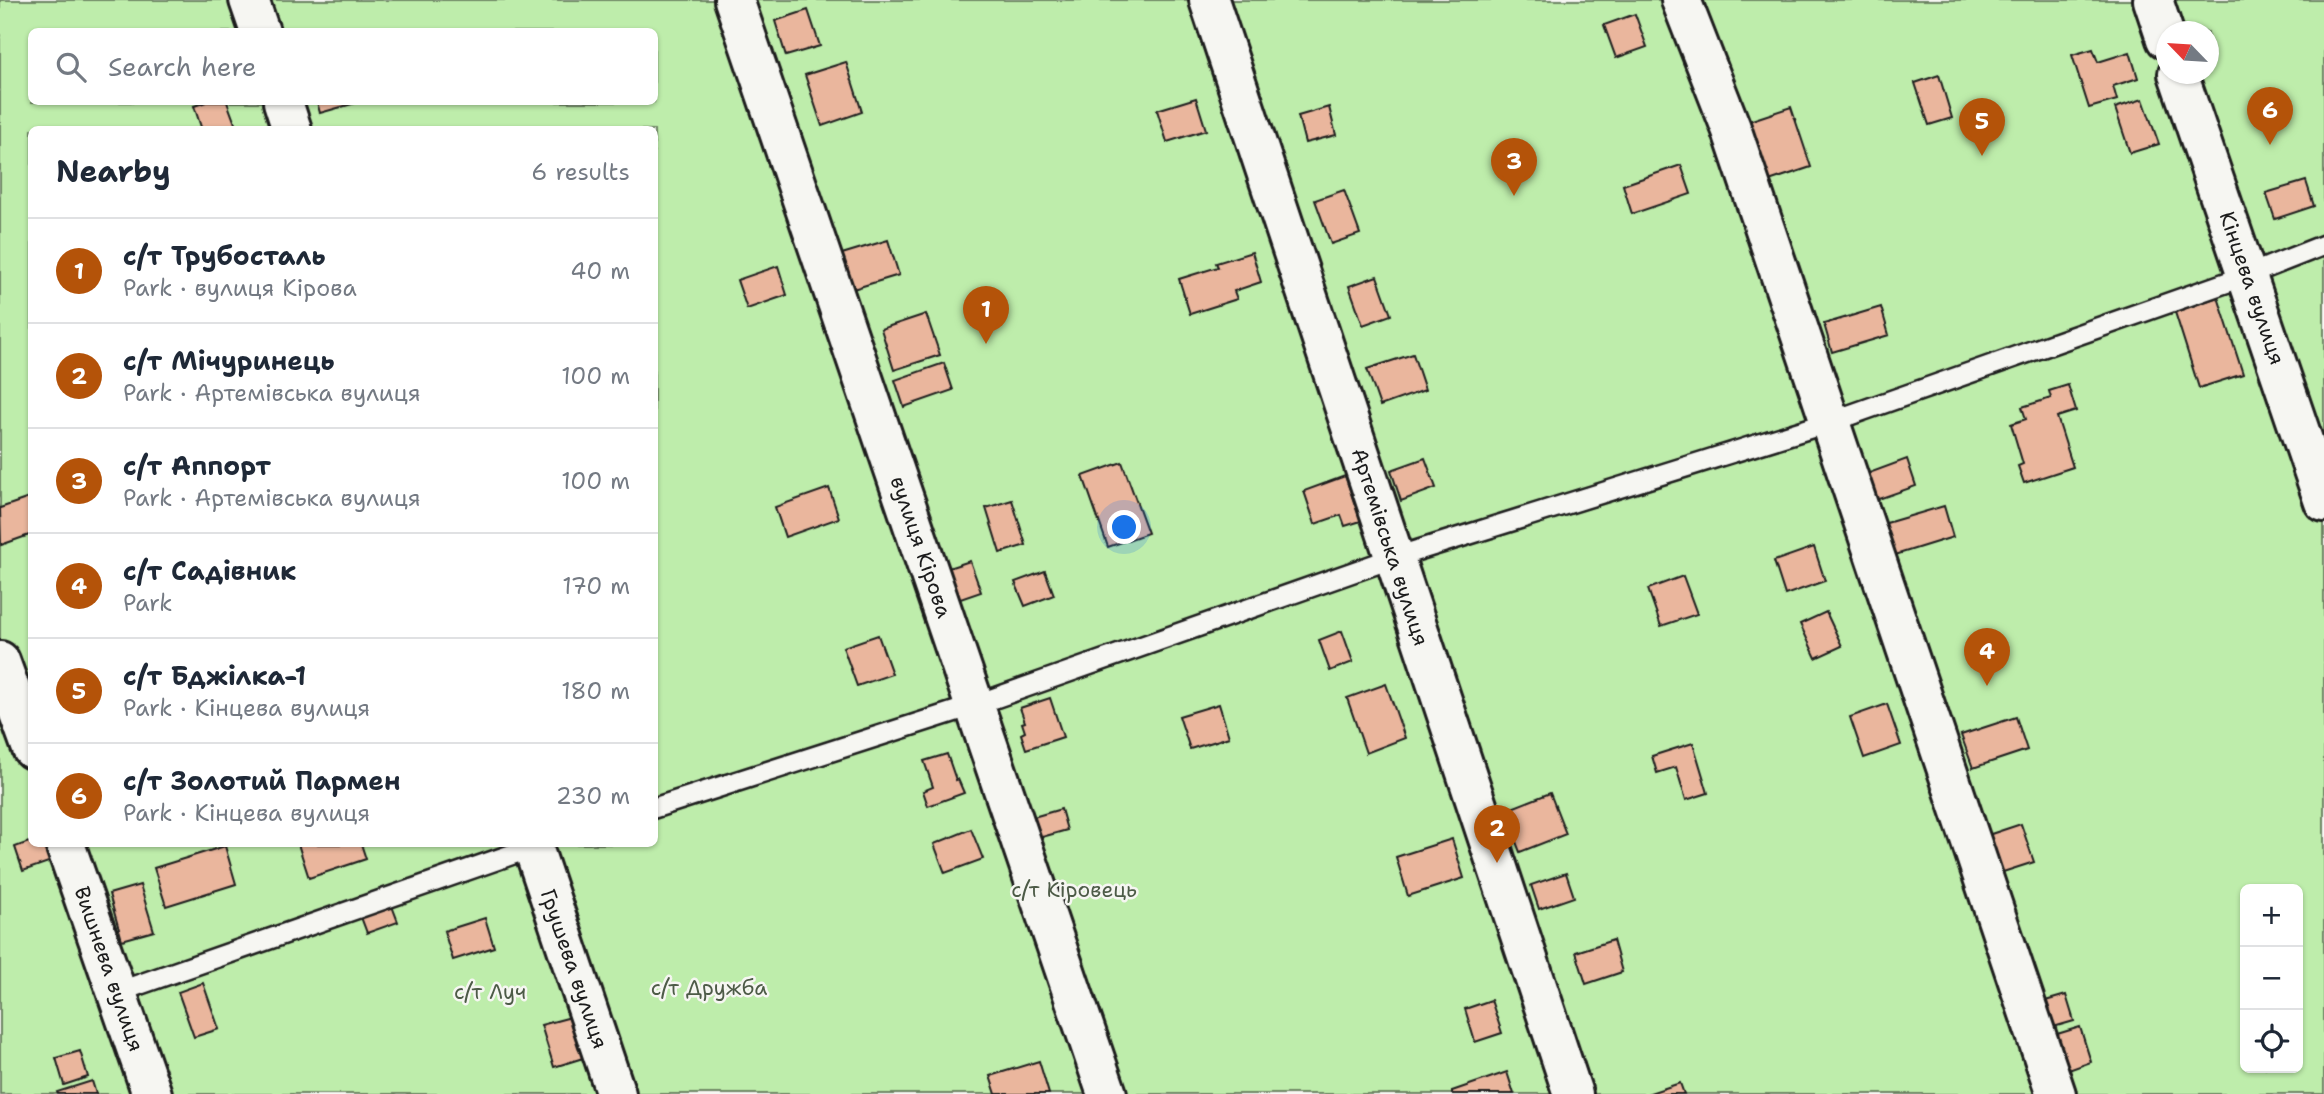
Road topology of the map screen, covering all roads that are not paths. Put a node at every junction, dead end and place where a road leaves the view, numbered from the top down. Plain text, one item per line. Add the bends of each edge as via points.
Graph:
1 (249, 0) edge
2 (734, 0) edge
3 (1209, 0) edge
4 (1681, 0) edge
5 (2153, 0) edge
6 (2160, 21) edge
7 (259, 28) edge
8 (2181, 84) edge
9 (284, 105) edge
10 (291, 126) edge
11 (2324, 245) edge
12 (2248, 275) junction
13 (1830, 422) junction
14 (2324, 502) edge
15 (1393, 558) junction
16 (0, 661) edge
17 (975, 705) junction
18 (28, 739) edge
19 (658, 807) edge
20 (66, 847) edge
21 (530, 847) edge
22 (537, 847) edge
23 (118, 992) junction
24 (152, 1094) edge
25 (617, 1094) edge
26 (1107, 1094) edge
27 (1573, 1094) edge
28 (2056, 1094) edge

1 - 7 street
2 - 17 street, вулиця Кірова
3 - 15 street, Артемівська вулиця
4 - 13 street via 1731,128
5 - 6 street
8 - 12 street, Кінцева вулиця
9 - 10 street
11 - 12 lane
12 - 13 lane
12 - 14 street, Кінцева вулиця
13 - 15 lane
13 - 28 street
15 - 17 lane
15 - 27 street, Артемівська вулиця
16 - 18 street
17 - 19 lane
17 - 26 street, вулиця Кірова
20 - 23 street, Вишнева вулиця
21 - 23 lane
22 - 25 street, Грушева вулиця
23 - 24 street, Вишнева вулиця

